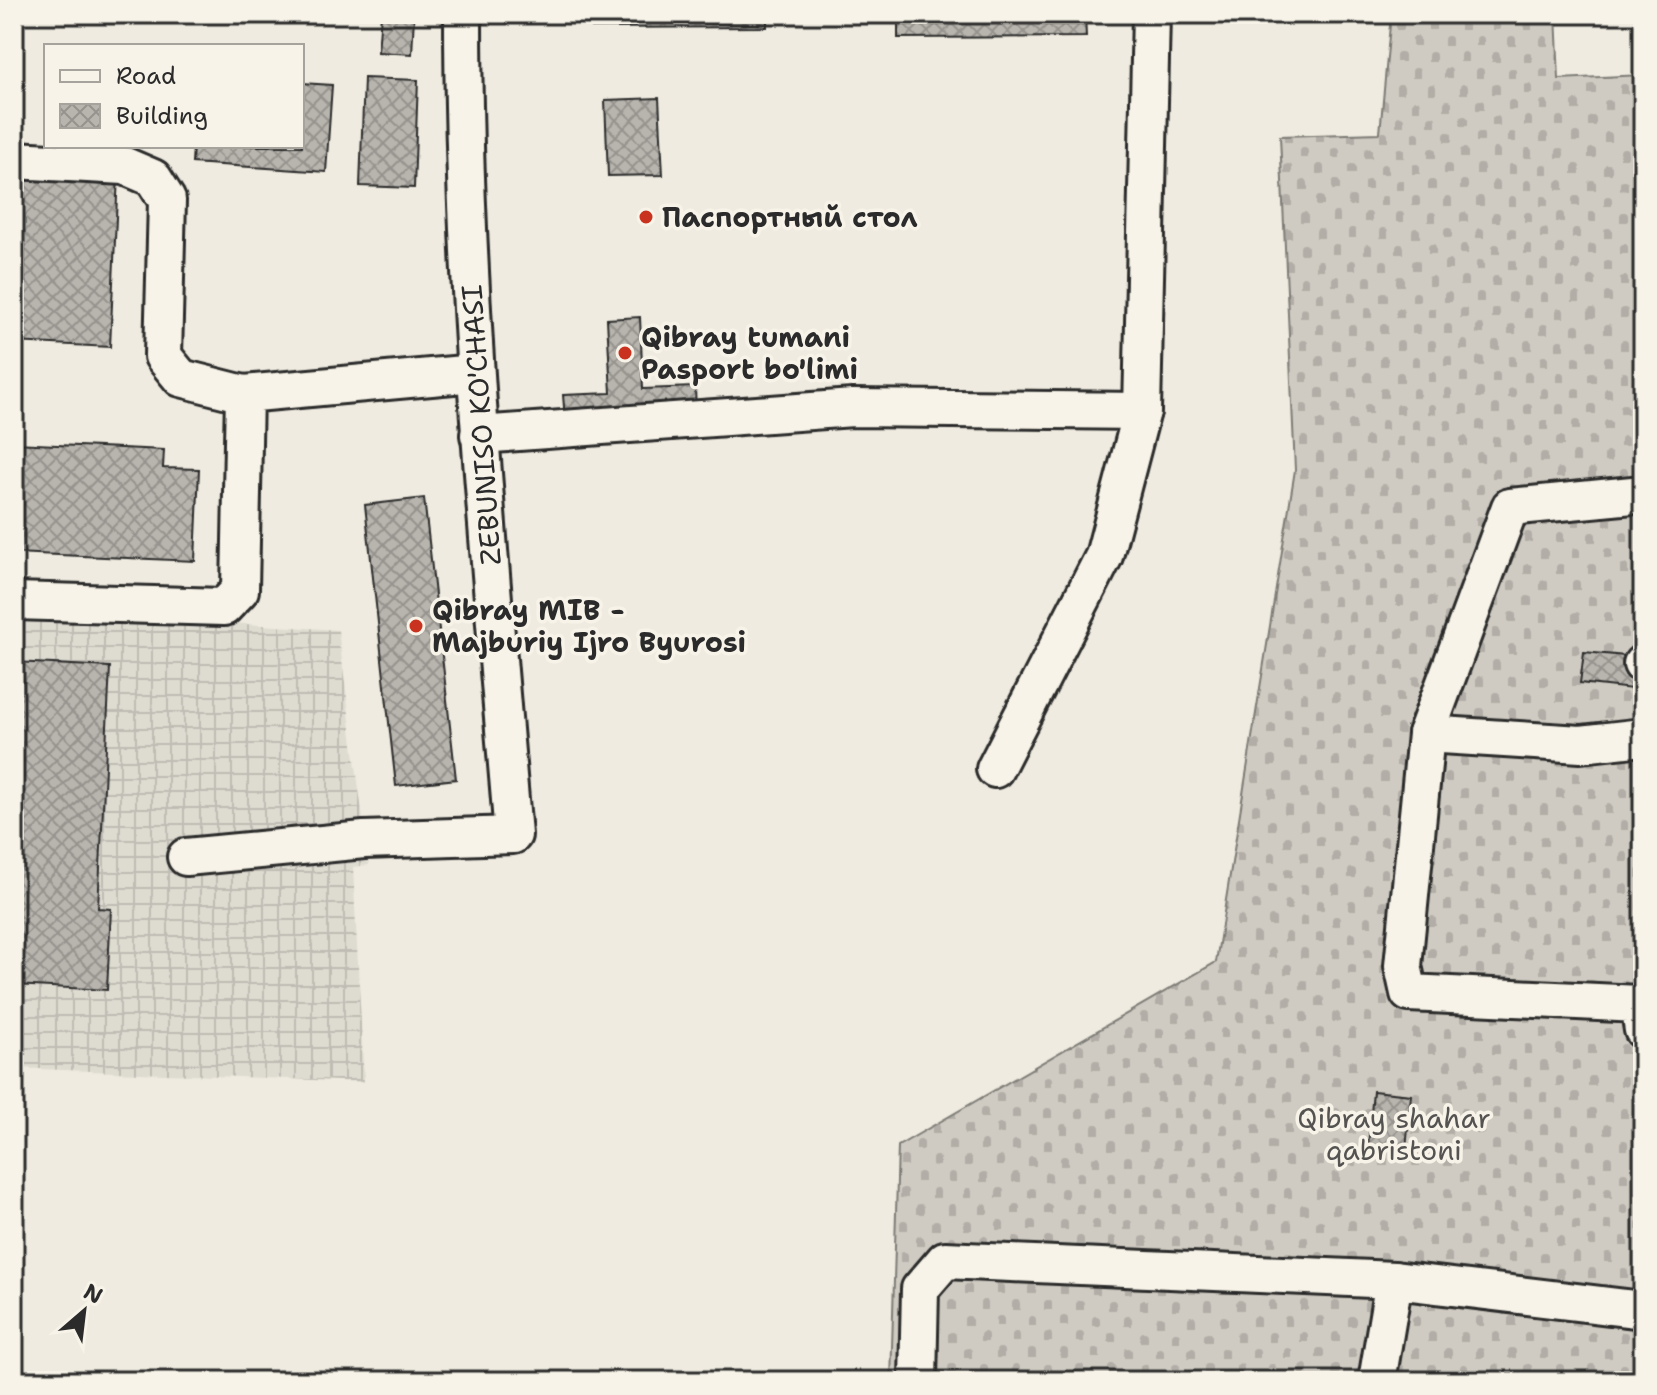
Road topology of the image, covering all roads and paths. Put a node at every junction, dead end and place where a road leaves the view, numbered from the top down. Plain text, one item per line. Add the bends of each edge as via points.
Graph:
1 (463, 14) edge
2 (1151, 14) edge
3 (14, 160) edge
4 (475, 373) junction
5 (244, 394) junction
6 (1142, 411) junction
7 (479, 435) junction
8 (1643, 494) edge
9 (14, 601) edge
10 (1426, 734) junction
11 (1643, 737) edge
12 (995, 769) dead end
13 (186, 857) dead end
14 (1643, 1030) edge
15 (1394, 1280) junction
16 (1643, 1310) edge
17 (918, 1381) edge
18 (1377, 1381) edge

1 - 4 street, ZEBUNISO KO'CHASI via 463,142
2 - 6 street
3 - 5 street via 125,166 153,178 167,200 163,356 181,378
4 - 5 street
4 - 7 street, ZEBUNISO KO'CHASI
5 - 9 street via 240,590 232,601 224,607
6 - 7 street via 853,408
6 - 12 street via 1104,556
7 - 13 street, ZEBUNISO KO'CHASI via 513,835 364,840
8 - 10 street via 1510,507
10 - 11 street via 1581,744
10 - 14 street via 1403,966 1409,993 1639,1004
15 - 16 street
15 - 17 street via 945,1260 920,1289
15 - 18 street

